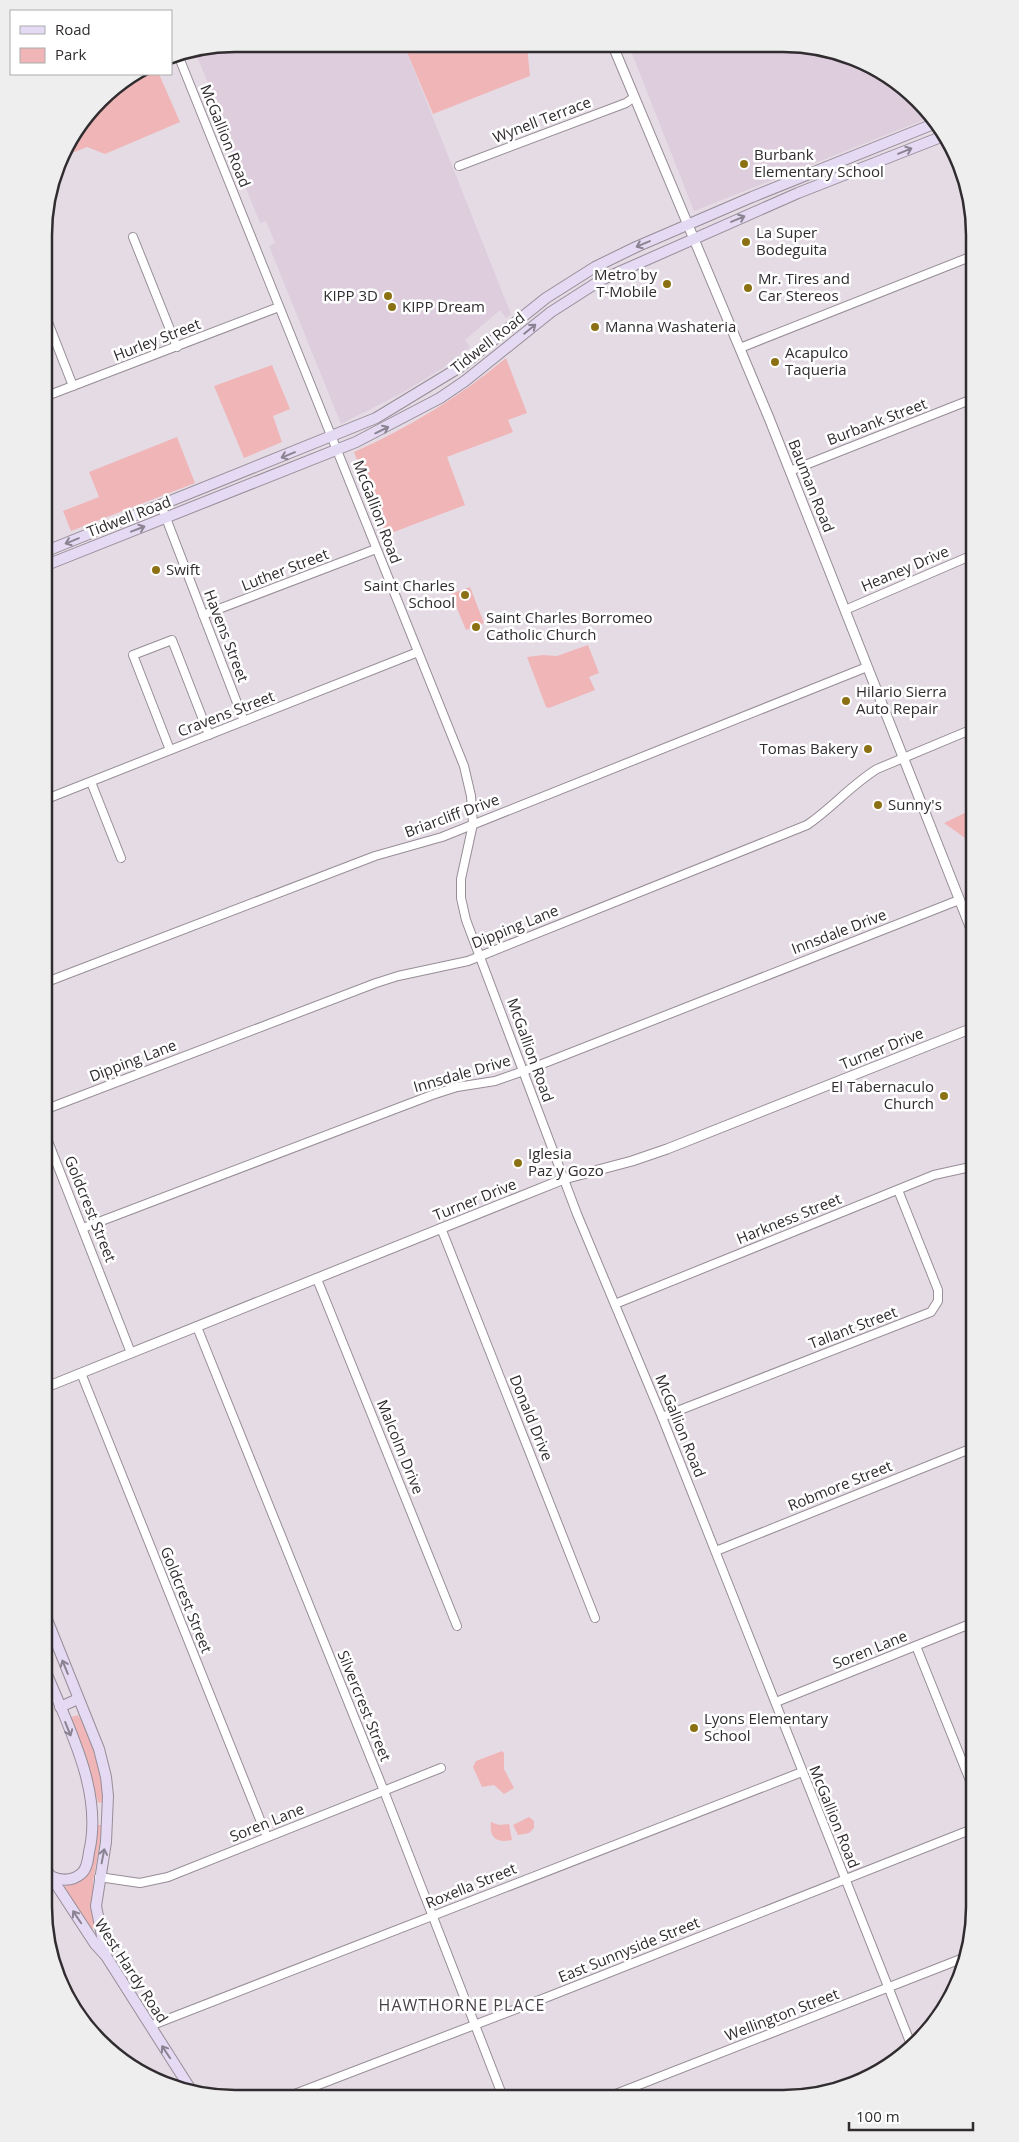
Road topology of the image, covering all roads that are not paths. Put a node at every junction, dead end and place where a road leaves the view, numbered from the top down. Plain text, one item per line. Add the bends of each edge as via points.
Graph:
1 (615, 52) edge
2 (180, 61) edge
3 (634, 98) junction
4 (929, 125) edge
5 (938, 138) edge
6 (882, 144) junction
7 (887, 158) junction
8 (459, 166) dead end
9 (791, 180) junction
10 (798, 193) junction
11 (688, 224) junction
12 (133, 237) dead end
13 (694, 238) junction
14 (966, 259) edge
15 (595, 267) junction
16 (601, 280) junction
17 (279, 307) junction
18 (52, 332) edge
19 (502, 332) junction
20 (176, 347) junction
21 (508, 347) junction
22 (740, 348) junction
23 (74, 386) junction
24 (432, 386) junction
25 (52, 395) edge
26 (440, 398) junction
27 (966, 402) edge
28 (333, 436) junction
29 (338, 451) junction
30 (790, 471) junction
31 (161, 505) junction
32 (166, 518) junction
33 (52, 549) edge
34 (376, 549) junction
35 (966, 558) edge
36 (52, 563) edge
37 (845, 610) junction
38 (203, 616) junction
39 (418, 652) junction
40 (867, 667) junction
41 (244, 721) junction
42 (966, 732) edge
43 (209, 735) junction
44 (170, 750) junction
45 (902, 758) junction
46 (90, 782) junction
47 (52, 797) edge
48 (473, 824) junction
49 (121, 858) dead end
50 (959, 900) junction
51 (966, 917) edge
52 (479, 956) junction
53 (52, 980) edge
54 (966, 1030) edge
55 (522, 1071) junction
56 (52, 1107) edge
57 (52, 1151) edge
58 (966, 1168) edge
59 (564, 1179) junction
60 (898, 1190) junction
61 (83, 1228) junction
62 (441, 1228) junction
63 (317, 1279) junction
64 (615, 1304) junction
65 (197, 1326) junction
66 (131, 1353) junction
67 (81, 1373) junction
68 (52, 1385) edge
69 (662, 1418) junction
70 (966, 1452) edge
71 (716, 1551) junction
72 (595, 1618) dead end
73 (457, 1626) dead end
74 (966, 1626) edge
75 (52, 1632) edge
76 (916, 1646) junction
77 (52, 1687) edge
78 (78, 1699) junction
79 (776, 1702) junction
80 (60, 1707) junction
81 (441, 1768) dead end
82 (966, 1771) edge
83 (802, 1772) junction
84 (384, 1791) junction
85 (93, 1810) junction
86 (108, 1811) junction
87 (966, 1832) edge
88 (267, 1837) junction
89 (52, 1877) edge
90 (99, 1877) junction
91 (52, 1879) edge
92 (845, 1880) junction
93 (433, 1916) junction
94 (106, 1956) junction
95 (958, 1960) edge
96 (888, 1988) junction
97 (475, 2024) junction
98 (150, 2026) junction
99 (909, 2040) edge
100 (186, 2083) edge
101 (305, 2090) edge
102 (501, 2090) edge
103 (626, 2090) edge

1 - 3 street, Bauman Road
2 - 17 street, McGallion Road
3 - 8 street, Wynell Terrace
3 - 11 street, Bauman Road
4 - 6 main road, Tidwell Road
7 -> 5 main road, Tidwell Road
6 - 7 main road
6 - 9 main road, Tidwell Road
7 - 10 main road, Tidwell Road
9 - 10 main road
9 - 11 main road, Tidwell Road
13 -> 10 main road, Tidwell Road
11 - 13 street, Bauman Road
11 -> 15 main road, Tidwell Road
12 - 20 street
13 - 16 main road, Tidwell Road
13 - 22 street, Bauman Road
14 - 22 street
15 - 16 main road
15 - 19 main road, Tidwell Road via 546,298
21 -> 16 main road, Tidwell Road via 551,312
17 - 20 street, Hurley Street
17 - 28 street, McGallion Road
18 - 23 street
19 - 21 main road
19 - 24 main road, Tidwell Road
20 - 23 street, Hurley Street
21 - 26 main road, Tidwell Road
22 - 30 street, Bauman Road
23 - 25 street, Hurley Street
24 - 26 main road
24 - 28 main road, Tidwell Road via 376,418
29 -> 26 main road, Tidwell Road
27 - 30 street, Burbank Street
28 - 29 street, McGallion Road
28 -> 31 main road, Tidwell Road
29 - 32 main road, Tidwell Road
29 - 34 street, McGallion Road
30 - 37 street, Bauman Road
31 - 32 street, Havens Street
31 -> 33 main road, Tidwell Road
36 -> 32 main road, Tidwell Road
32 - 38 street, Havens Street
34 - 38 street, Luther Street
34 - 39 street, McGallion Road
35 - 37 street, Heaney Drive
37 - 40 street, Bauman Road
38 - 41 street, Havens Street
39 - 41 street, Cravens Street
39 - 48 street, McGallion Road via 464,766
40 - 45 street, Bauman Road
40 - 48 street, Briarcliff Drive
41 - 43 street, Cravens Street
42 - 45 street, Dipping Lane
43 - 44 street, Cravens Street
43 - 44 street via 172,640 153,647 133,655
44 - 46 street, Cravens Street
45 - 50 street, Bauman Road
45 - 52 street, Dipping Lane via 864,777 824,814 807,825
46 - 47 street, Cravens Street
46 - 49 street
48 - 52 street, McGallion Road via 461,879 461,898
48 - 53 street, Briarcliff Drive via 422,844 375,856
50 - 51 street, Bauman Road
50 - 55 street, Innsdale Drive
52 - 55 street, McGallion Road
52 - 56 street, Dipping Lane via 376,983
54 - 59 street, Turner Drive via 666,1150
55 - 59 street, McGallion Road
55 - 61 street, Innsdale Drive via 495,1081 432,1095
57 - 61 street, Goldcrest Street
58 - 60 street, Harkness Street via 934,1175
59 - 62 street, Turner Drive
59 - 64 street, McGallion Road
60 - 64 street, Harkness Street
60 - 69 street, Tallant Street via 938,1290 938,1301 931,1312
61 - 66 street, Goldcrest Street
62 - 63 street, Turner Drive
62 - 72 street, Donald Drive
63 - 65 street, Turner Drive
63 - 73 street, Malcolm Drive
64 - 69 street, McGallion Road
65 - 66 street, Turner Drive
65 - 84 street, Silvercrest Street
66 - 67 street, Turner Drive
67 - 68 street, Turner Drive
67 - 88 street, Goldcrest Street
69 - 71 street, McGallion Road
70 - 71 street, Robmore Street
71 - 79 street, McGallion Road
74 - 76 street, Soren Lane
78 -> 75 main road
76 - 79 street, Soren Lane
76 - 82 street
77 - 80 main road
78 - 80 main road
78 - 86 main road via 99,1749 106,1778
79 - 83 street, McGallion Road
80 -> 85 main road via 83,1766
81 - 84 street, Soren Lane
83 - 92 street, McGallion Road
83 - 93 street, Roxella Street
84 - 88 street, Soren Lane
84 - 93 street, Silvercrest Street
85 - 86 main road
85 - 89 main road via 91,1847 85,1869 69,1880
90 -> 86 main road
87 - 92 street, East Sunnyside Street
88 - 90 street, Soren Lane via 154,1881 121,1882
90 - 94 main road via 97,1913
94 -> 91 main road, West Hardy Road
92 - 96 street, McGallion Road
92 - 97 street, East Sunnyside Street
93 - 97 street, Silvercrest Street
93 - 98 street, Roxella Street
94 - 98 main road, West Hardy Road
95 - 96 street, Wellington Street
96 - 99 street, McGallion Road
96 - 103 street, Wellington Street
97 - 101 street, East Sunnyside Street
97 - 102 street, Silvercrest Street
100 -> 98 main road, West Hardy Road

